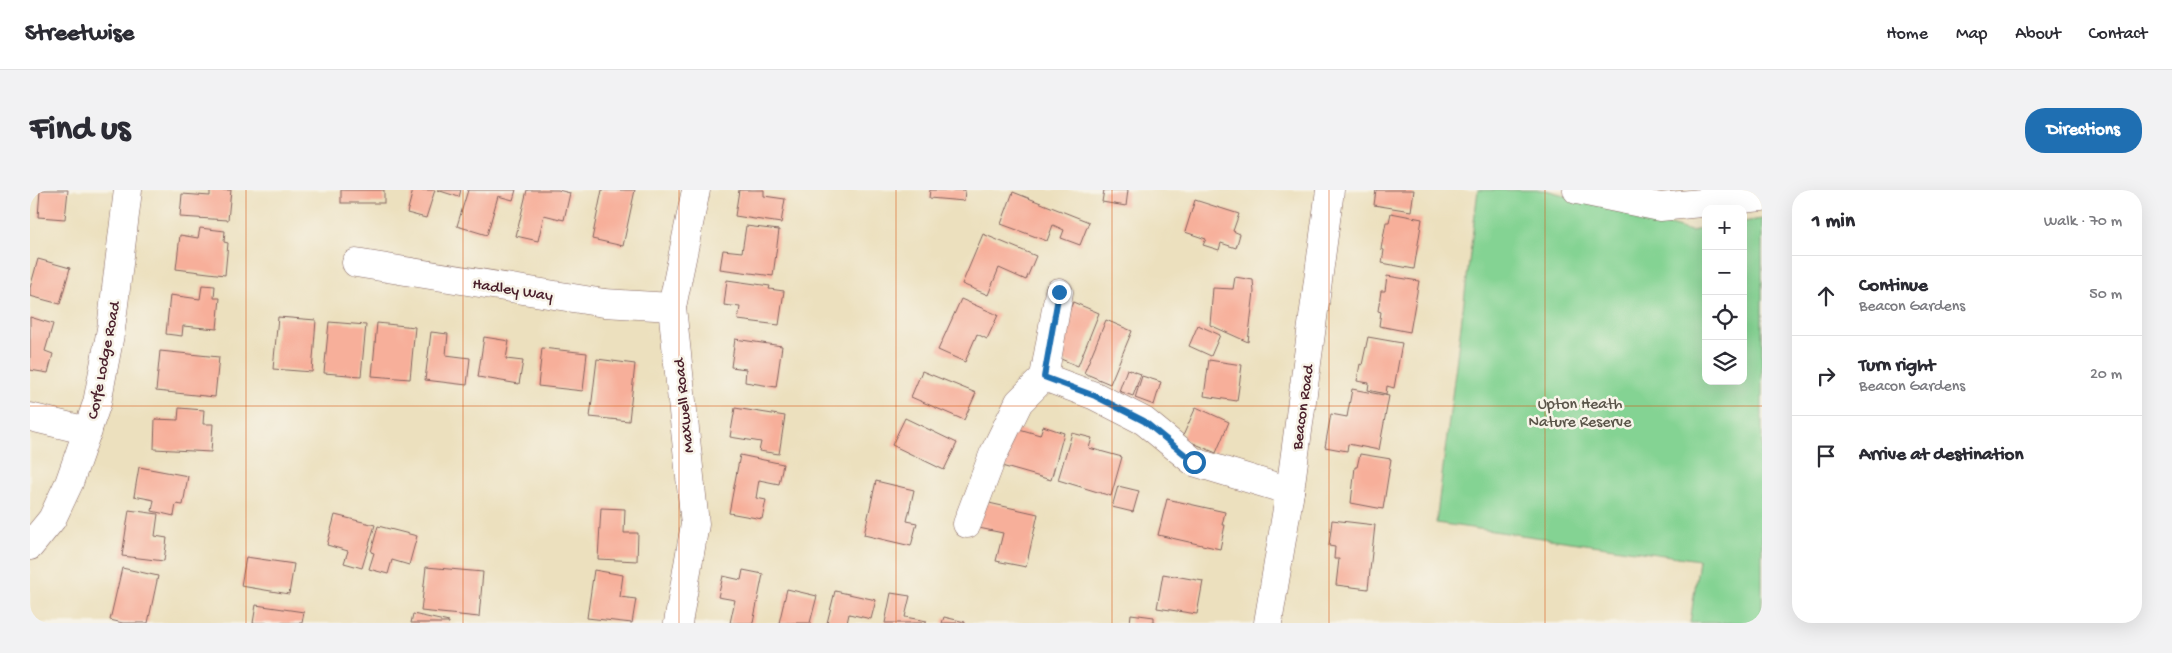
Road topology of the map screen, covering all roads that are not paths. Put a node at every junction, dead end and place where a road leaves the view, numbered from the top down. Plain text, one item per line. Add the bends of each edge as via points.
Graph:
1 (128, 190) edge
2 (696, 190) edge
3 (1330, 190) edge
4 (1577, 190) edge
5 (1762, 197) edge
6 (356, 263) dead end
7 (1059, 292) dead end
8 (672, 307) junction
9 (1044, 377) junction
10 (30, 416) edge
11 (88, 431) junction
12 (1290, 491) junction
13 (967, 524) dead end
14 (30, 546) edge
15 (678, 623) edge
16 (1268, 623) edge

1 - 11 street, Corfe Lodge Road via 110,330 97,403
2 - 8 street, Maxwell Road
3 - 12 street, Beacon Road
4 - 5 street via 1660,207
6 - 8 street, Hadley Way via 604,303
7 - 9 street
8 - 15 street, Maxwell Road via 695,524
9 - 12 street via 1095,396 1144,421 1194,462
9 - 13 street via 1019,402 992,454
10 - 11 street
11 - 14 street, Corfe Lodge Road via 52,519
12 - 16 street, Beacon Road

